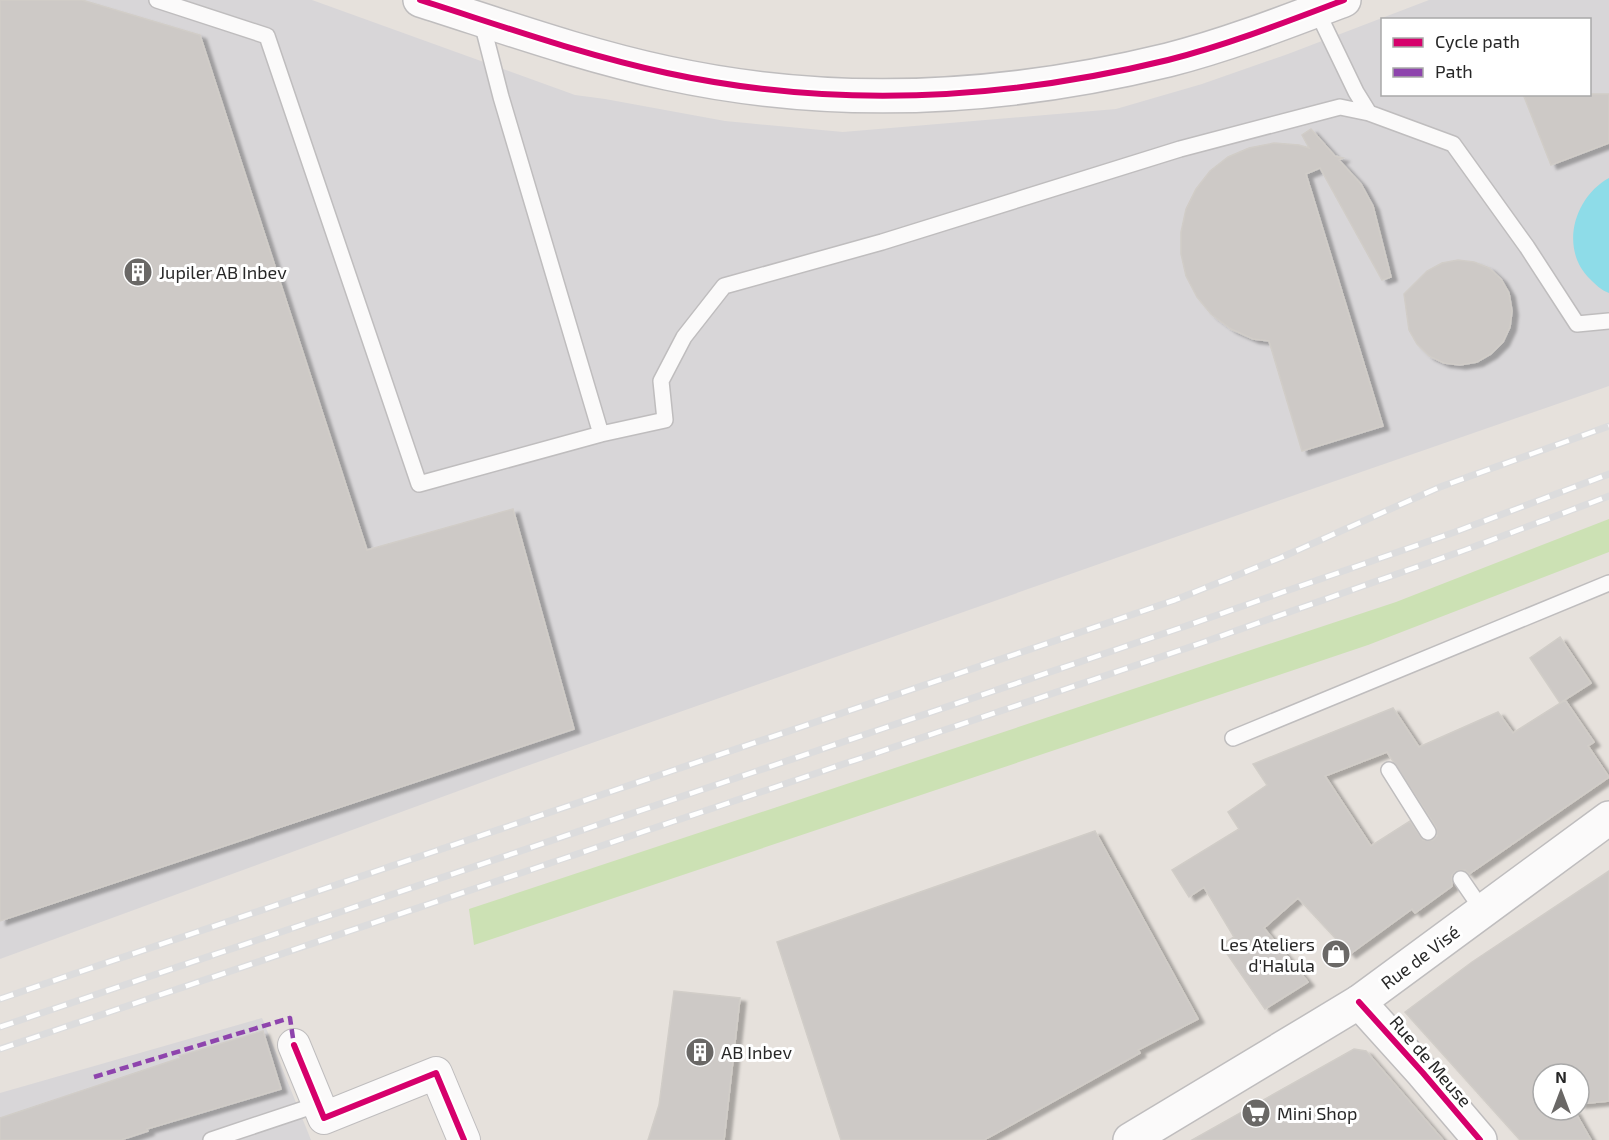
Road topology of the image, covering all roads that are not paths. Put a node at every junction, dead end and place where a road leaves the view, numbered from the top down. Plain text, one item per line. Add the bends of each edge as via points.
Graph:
1 (157, 0) edge
2 (420, 0) edge
3 (1330, 5) edge
4 (481, 19) junction
5 (1369, 113) junction
6 (1609, 321) edge
7 (601, 434) junction
8 (1609, 582) edge
9 (1233, 738) dead end
10 (1389, 770) dead end
11 (1609, 818) edge
12 (1428, 832) dead end
13 (1461, 879) dead end
14 (1483, 910) junction
15 (1359, 1002) junction
16 (294, 1045) dead end
17 (319, 1104) junction
18 (211, 1140) edge
19 (464, 1140) edge
20 (1130, 1140) edge
21 (1480, 1140) edge

1 - 7 lane via 267,36 418,484
2 - 4 street
3 - 4 street via 1170,59 1094,76 964,94 903,96 837,95 718,82 614,60
3 - 5 lane via 1356,92
4 - 7 lane
5 - 6 lane via 1452,144 1577,324
5 - 7 lane via 1340,107 1180,149 882,242 724,286 684,337 661,381 665,420
8 - 9 lane
10 - 12 lane
11 - 14 street, Rue de Visé
13 - 14 lane
14 - 15 street, Rue de Visé
15 - 20 street, Rue de Visé
15 - 21 street, Rue de Meuse
16 - 17 street
17 - 18 lane
17 - 19 street via 324,1118 436,1073

